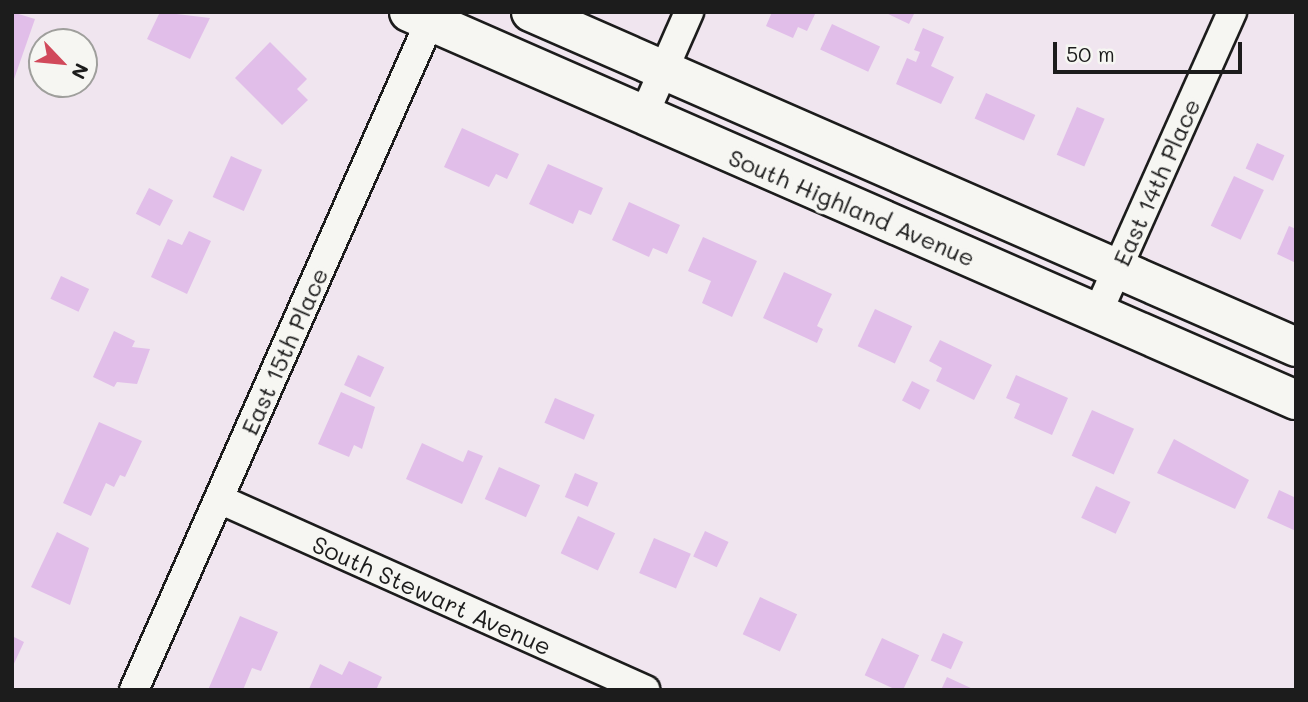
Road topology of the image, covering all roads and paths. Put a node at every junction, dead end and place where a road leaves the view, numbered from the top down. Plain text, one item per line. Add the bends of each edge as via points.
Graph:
1 (531, 12) edge
2 (689, 12) edge
3 (1232, 12) edge
4 (424, 15) edge
5 (663, 70) junction
6 (642, 117) junction
7 (1118, 267) junction
8 (1097, 314) junction
9 (1296, 347) edge
10 (1296, 400) edge
11 (219, 499) junction
12 (134, 690) edge
13 (645, 690) edge

1 - 5 main road, South Highland Avenue
2 - 5 street
3 - 7 street, East 14th Place
4 - 6 main road, South Highland Avenue
4 - 11 street, East 15th Place
5 - 6 street
5 - 7 main road, South Highland Avenue
6 - 8 main road, South Highland Avenue
7 - 8 street, East 14th Place
7 - 9 main road, South Highland Avenue
8 - 10 main road, South Highland Avenue
11 - 12 street, East 15th Place
11 - 13 street, South Stewart Avenue

